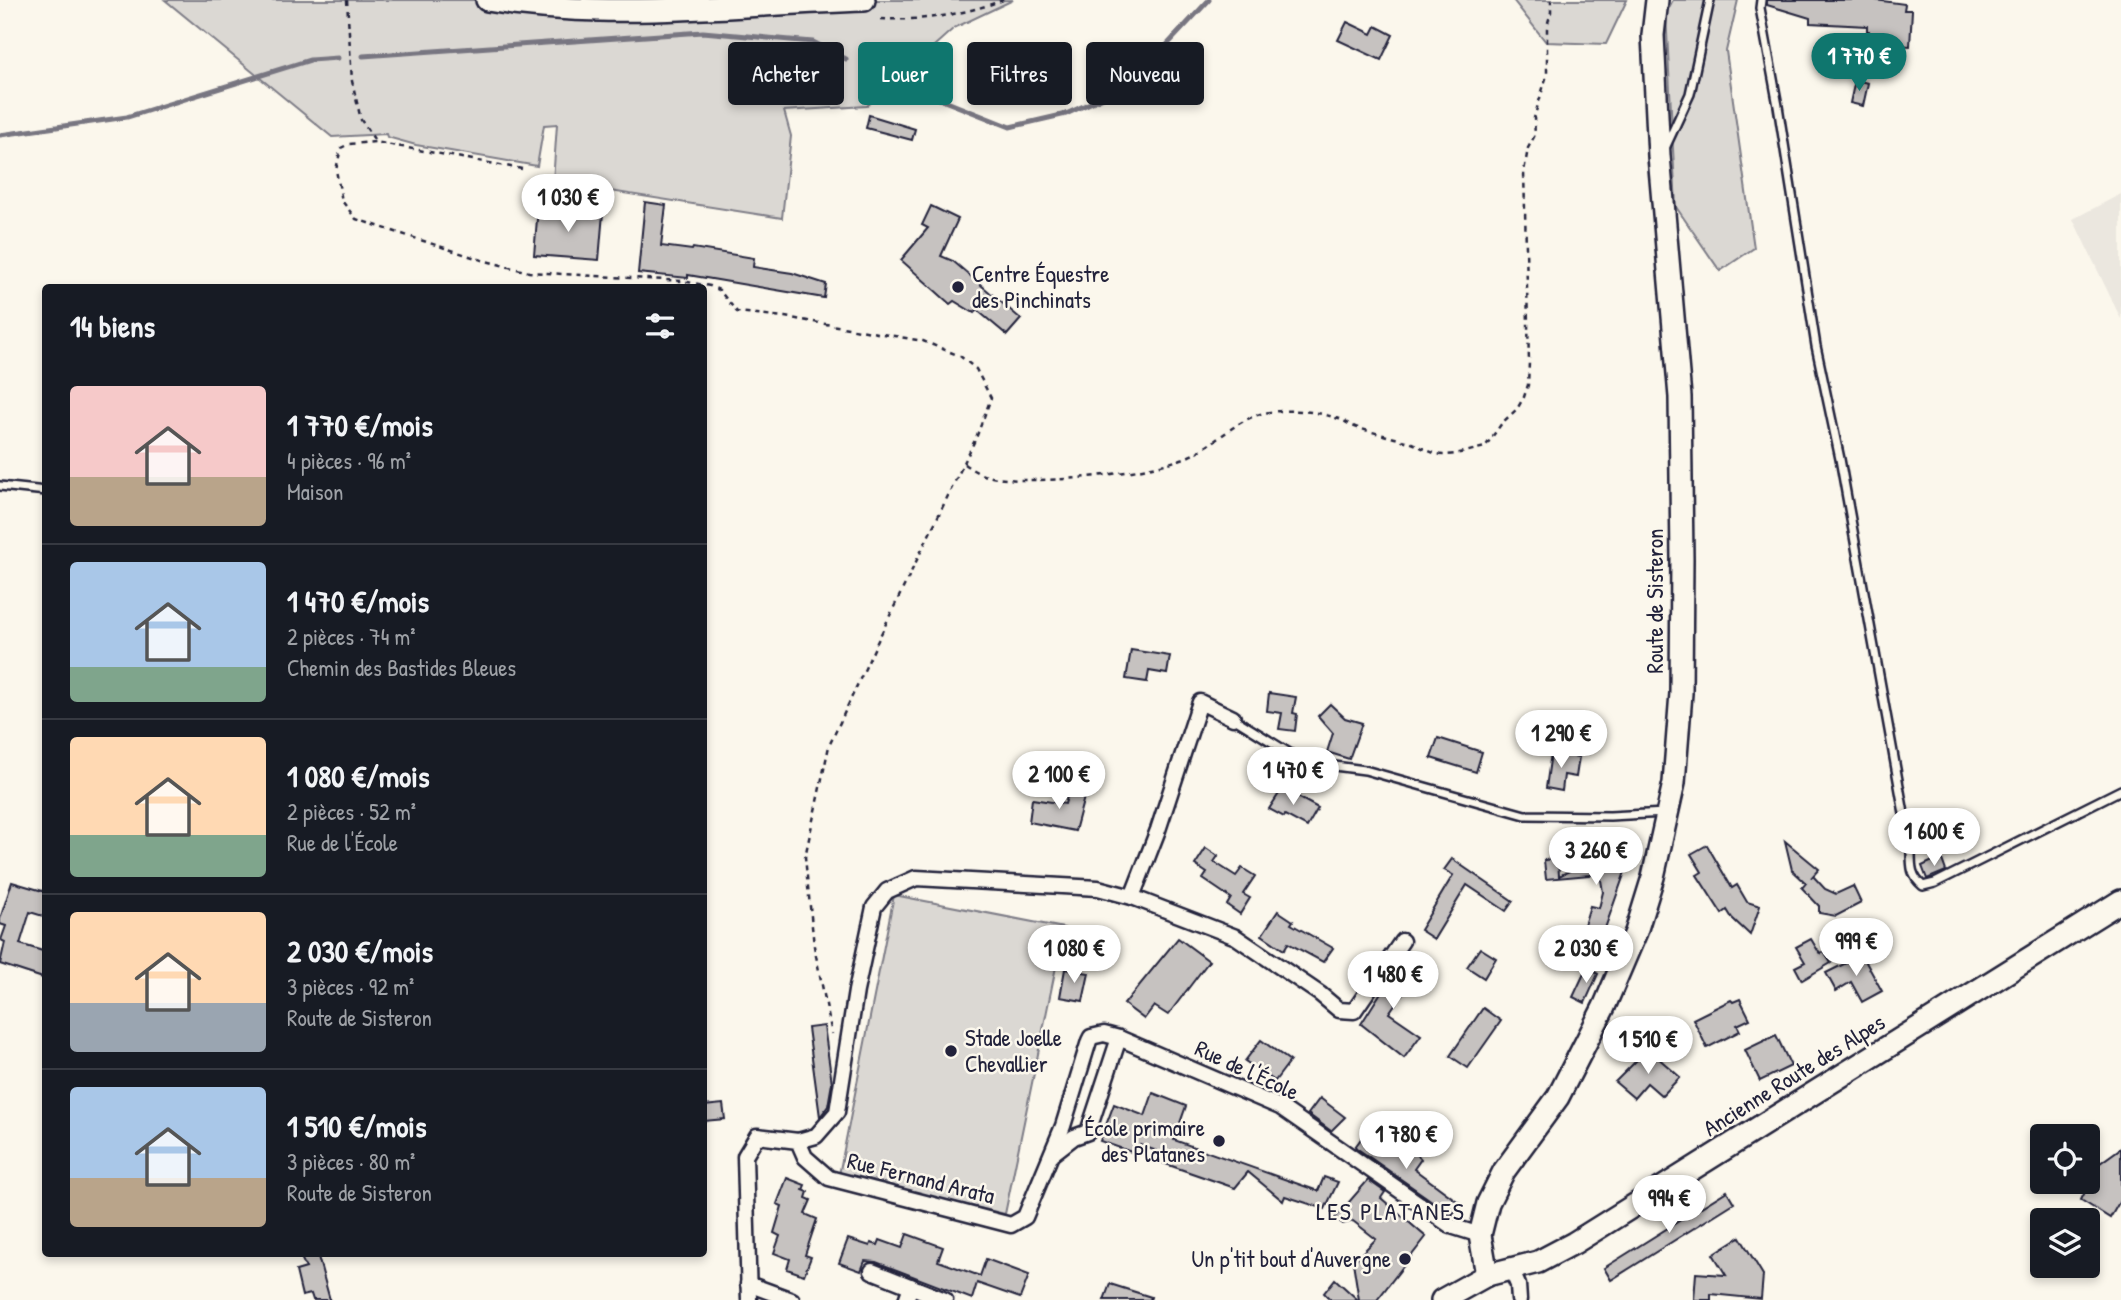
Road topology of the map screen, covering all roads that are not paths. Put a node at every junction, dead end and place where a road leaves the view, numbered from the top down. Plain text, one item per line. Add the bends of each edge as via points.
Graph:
1 (487, 0) edge
2 (863, 0) edge
3 (1657, 0) edge
4 (1710, 0) edge
5 (1761, 0) edge
6 (1659, 160) junction
7 (0, 486) edge
8 (42, 491) edge
9 (1233, 718) joint
10 (2121, 790) edge
11 (1667, 813) junction
12 (1132, 897) junction
13 (2121, 901) edge
14 (1402, 942) dead end
15 (1091, 1037) joint
16 (1119, 1038) junction
17 (798, 1141) junction
18 (1049, 1157) junction
19 (1480, 1235) junction
20 (1511, 1269) junction
21 (872, 1271) dead end
22 (1487, 1275) junction
23 (748, 1284) junction
24 (908, 1293) edge
25 (748, 1300) edge
26 (792, 1300) edge
27 (945, 1300) edge
28 (1442, 1300) edge
29 (1519, 1300) edge

1 - 2 main road via 639,12
3 - 6 main road, Route de Sisteron via 1653,34
4 - 6 lane via 1690,94
5 - 10 lane via 1816,346 1915,880 1923,886 1935,883
6 - 11 main road, Route de Sisteron via 1680,397 1682,559 1681,693
7 - 8 lane
9 - 11 lane via 1304,762 1365,770 1525,815
9 - 12 street via 1200,702
11 - 19 main road, Route de Sisteron via 1636,932 1604,1007 1558,1097 1504,1171 1488,1202
12 - 14 street via 1236,937 1339,1010 1354,1011
12 - 17 street via 1098,888 916,878 887,891 874,907 837,1112 816,1136
13 - 20 main road, Ancienne Route des Alpes via 1574,1243 1538,1262
15 - 16 street, Rue de l'École
15 - 18 street, Rue Fernand Arata
16 - 18 street via 1088,1132
16 - 19 street, Rue de l'École via 1280,1107 1451,1226
17 - 18 street, Rue Fernand Arata via 805,1157 829,1178 1011,1225 1025,1217
17 - 23 street via 757,1136 745,1156
19 - 22 main road, Route de Sisteron
20 - 22 main road, Ancienne Route des Alpes
20 - 29 street
21 - 24 street
22 - 28 main road
23 - 25 street
23 - 26 street
24 - 27 street

